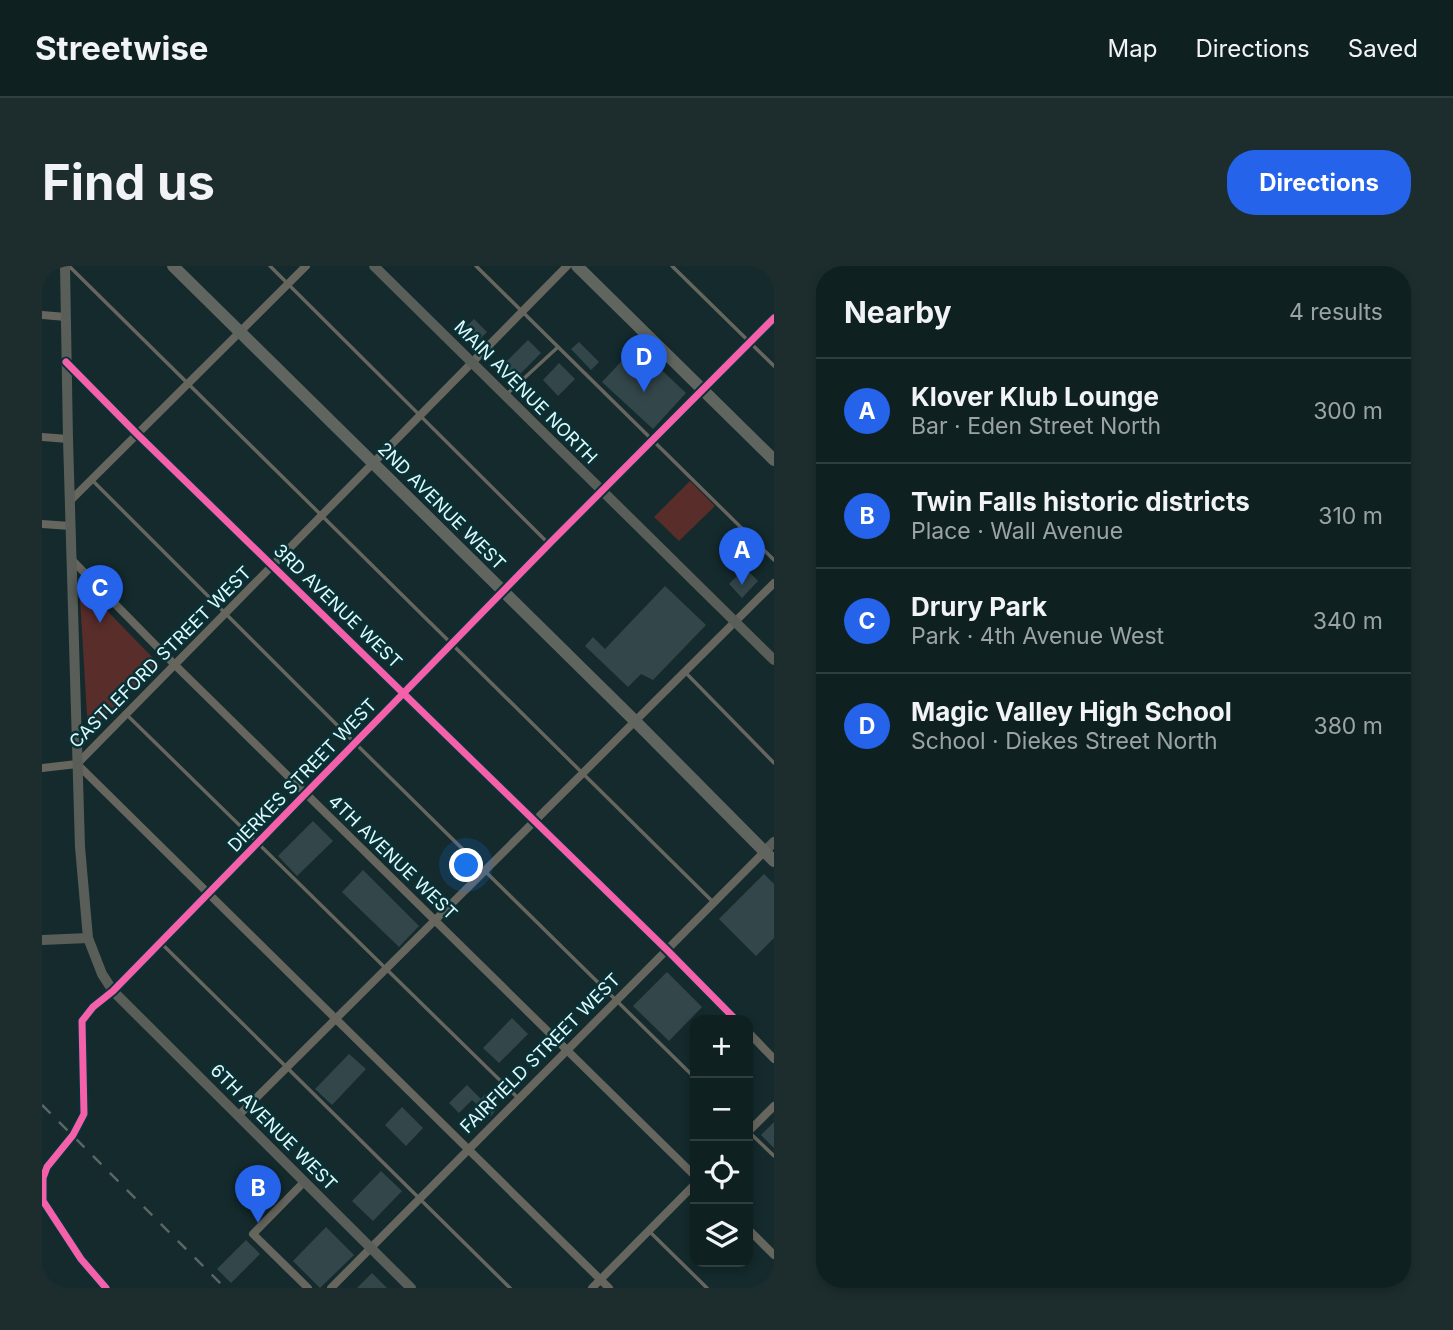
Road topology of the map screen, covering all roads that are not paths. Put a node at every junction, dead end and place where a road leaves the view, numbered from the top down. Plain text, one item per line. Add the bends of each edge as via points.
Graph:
1 (67, 266) edge
2 (173, 266) edge
3 (270, 266) edge
4 (306, 266) edge
5 (374, 266) edge
6 (476, 266) edge
7 (566, 266) edge
8 (577, 266) edge
9 (672, 266) edge
10 (288, 284) junction
11 (522, 312) junction
12 (42, 315) edge
13 (66, 317) junction
14 (774, 318) edge
15 (240, 332) junction
16 (750, 343) junction
17 (558, 347) junction
18 (66, 362) junction
19 (472, 363) junction
20 (774, 366) edge
21 (188, 384) junction
22 (703, 390) junction
23 (506, 396) junction
24 (421, 416) junction
25 (137, 434) junction
26 (42, 437) edge
27 (68, 439) junction
28 (653, 441) junction
29 (774, 460) edge
30 (374, 463) junction
31 (91, 480) junction
32 (603, 492) junction
33 (70, 502) junction
34 (322, 516) junction
35 (42, 524) edge
36 (70, 526) junction
37 (549, 544) junction
38 (71, 559) junction
39 (774, 560) edge
40 (273, 565) junction
41 (774, 583) edge
42 (503, 591) junction
43 (226, 613) junction
44 (735, 622) junction
45 (452, 644) junction
46 (774, 660) edge
47 (174, 665) junction
48 (685, 672) junction
49 (405, 692) junction
50 (126, 714) junction
51 (635, 721) junction
52 (355, 743) junction
53 (774, 763) edge
54 (77, 764) junction
55 (42, 768) edge
56 (583, 774) junction
57 (306, 794) junction
58 (535, 821) junction
59 (774, 842) edge
60 (258, 843) junction
61 (769, 856) edge
62 (485, 870) junction
63 (209, 893) junction
64 (714, 902) junction
65 (435, 920) junction
66 (88, 938) junction
67 (42, 940) edge
68 (161, 943) junction
69 (667, 950) junction
70 (386, 969) junction
71 (113, 991) junction
72 (617, 1000) junction
73 (731, 1015) edge
74 (337, 1018) junction
75 (753, 1037) edge
76 (567, 1050) junction
77 (774, 1059) edge
78 (287, 1067) junction
79 (690, 1073) edge
80 (519, 1099) junction
81 (774, 1106) edge
82 (238, 1116) junction
83 (753, 1126) edge
84 (753, 1136) edge
85 (469, 1149) junction
86 (774, 1156) edge
87 (690, 1172) edge
88 (304, 1182) junction
89 (690, 1189) edge
90 (420, 1198) junction
91 (649, 1231) junction
92 (753, 1234) edge
93 (370, 1248) junction
94 (774, 1255) edge
95 (600, 1279) junction
96 (106, 1288) edge
97 (308, 1288) edge
98 (331, 1288) edge
99 (411, 1288) edge
100 (510, 1288) edge
101 (592, 1288) edge
102 (609, 1288) edge
103 (707, 1288) edge

1 - 13 main road, 6TH AVENUE WEST
1 - 21 lane
2 - 15 main road, 2ND AVENUE WEST
3 - 10 lane
4 - 10 street
5 - 19 main road, MAIN AVENUE NORTH
6 - 11 lane
7 - 11 street, CASTLEFORD STREET WEST
8 - 22 main road
9 - 16 lane
10 - 15 street
10 - 24 lane
11 - 17 lane
11 - 19 street, CASTLEFORD STREET WEST
12 - 13 street
13 - 18 main road, 6TH AVENUE WEST
14 - 16 street, DIERKES STREET WEST
15 - 21 street
15 - 30 main road, 2ND AVENUE WEST
16 - 20 lane
16 - 22 street, DIERKES STREET WEST
17 - 23 lane
17 - 28 lane
18 - 25 street, 3RD AVENUE WEST
18 - 27 main road, 6TH AVENUE WEST
19 - 23 main road, MAIN AVENUE NORTH
19 - 24 street, CASTLEFORD STREET WEST
21 - 25 street
21 - 34 lane
22 - 28 street, DIERKES STREET WEST
22 - 29 main road
23 - 32 main road, MAIN AVENUE NORTH
24 - 30 street, CASTLEFORD STREET WEST
24 - 37 lane
25 - 31 street
25 - 40 street, 3RD AVENUE WEST
26 - 27 street
27 - 33 main road, 6TH AVENUE WEST
28 - 32 street, DIERKES STREET WEST
28 - 39 lane
30 - 34 street, CASTLEFORD STREET WEST
30 - 42 main road, 2ND AVENUE WEST
31 - 33 street
31 - 43 lane
32 - 37 street, DIERKES STREET WEST
32 - 44 main road, MAIN AVENUE NORTH
33 - 36 main road, 6TH AVENUE WEST
34 - 40 street, CASTLEFORD STREET WEST
34 - 45 lane
35 - 36 street
36 - 38 main road, 6TH AVENUE WEST
37 - 42 street, DIERKES STREET WEST
38 - 47 street, 4TH AVENUE WEST
38 - 54 main road, 6TH AVENUE WEST
40 - 43 street, CASTLEFORD STREET WEST
40 - 49 street, 3RD AVENUE WEST
41 - 44 street
42 - 45 street, DIERKES STREET WEST
42 - 51 main road, 2ND AVENUE WEST
43 - 47 street, CASTLEFORD STREET WEST
43 - 52 lane
44 - 46 main road, MAIN AVENUE NORTH
44 - 48 street
45 - 49 street, DIERKES STREET WEST
45 - 56 lane
47 - 50 street, CASTLEFORD STREET WEST
47 - 57 street, 4TH AVENUE WEST
48 - 51 street
48 - 53 lane
49 - 52 street, DIERKES STREET WEST
49 - 58 street, 3RD AVENUE WEST
50 - 54 street, CASTLEFORD STREET WEST
50 - 60 lane
51 - 56 street
51 - 61 main road, 2ND AVENUE WEST
52 - 57 street, DIERKES STREET WEST
52 - 62 lane
54 - 55 street
54 - 63 street
54 - 66 main road, 6TH AVENUE WEST
56 - 58 street
56 - 64 lane
57 - 60 street, DIERKES STREET WEST
57 - 65 street, 4TH AVENUE WEST
58 - 62 street
58 - 69 street, 3RD AVENUE WEST
59 - 61 main road, FAIRFIELD STREET WEST
60 - 63 street, DIERKES STREET WEST
60 - 70 lane
61 - 64 street, FAIRFIELD STREET WEST
62 - 65 street
62 - 72 lane
63 - 68 street, DIERKES STREET WEST
63 - 74 street
64 - 69 street, FAIRFIELD STREET WEST
65 - 70 street
65 - 76 street, 4TH AVENUE WEST
66 - 67 main road
66 - 71 main road, 6TH AVENUE WEST
68 - 71 street, DIERKES STREET WEST
68 - 78 lane
69 - 72 street, FAIRFIELD STREET WEST
69 - 73 street, 3RD AVENUE WEST
70 - 74 street
70 - 80 lane
71 - 82 main road, 6TH AVENUE WEST
71 - 96 street, DIERKES STREET WEST via 82,1021 84,1114 43,1178 43,1201 80,1259
72 - 76 street, FAIRFIELD STREET WEST
72 - 79 lane
74 - 78 street
74 - 85 street
75 - 77 street
76 - 80 street, FAIRFIELD STREET WEST
76 - 87 street, 4TH AVENUE WEST
78 - 82 street
78 - 90 lane
80 - 85 street, FAIRFIELD STREET WEST
81 - 83 street
82 - 88 main road, 6TH AVENUE WEST
84 - 86 lane
85 - 90 street, FAIRFIELD STREET WEST
85 - 95 street
88 - 93 main road, 6TH AVENUE WEST
88 - 97 street via 253,1234
89 - 91 street
90 - 93 street, FAIRFIELD STREET WEST
90 - 100 lane
91 - 95 street
91 - 103 lane
92 - 94 street
93 - 98 street, FAIRFIELD STREET WEST
93 - 99 main road, 6TH AVENUE WEST
95 - 101 street
95 - 102 street

